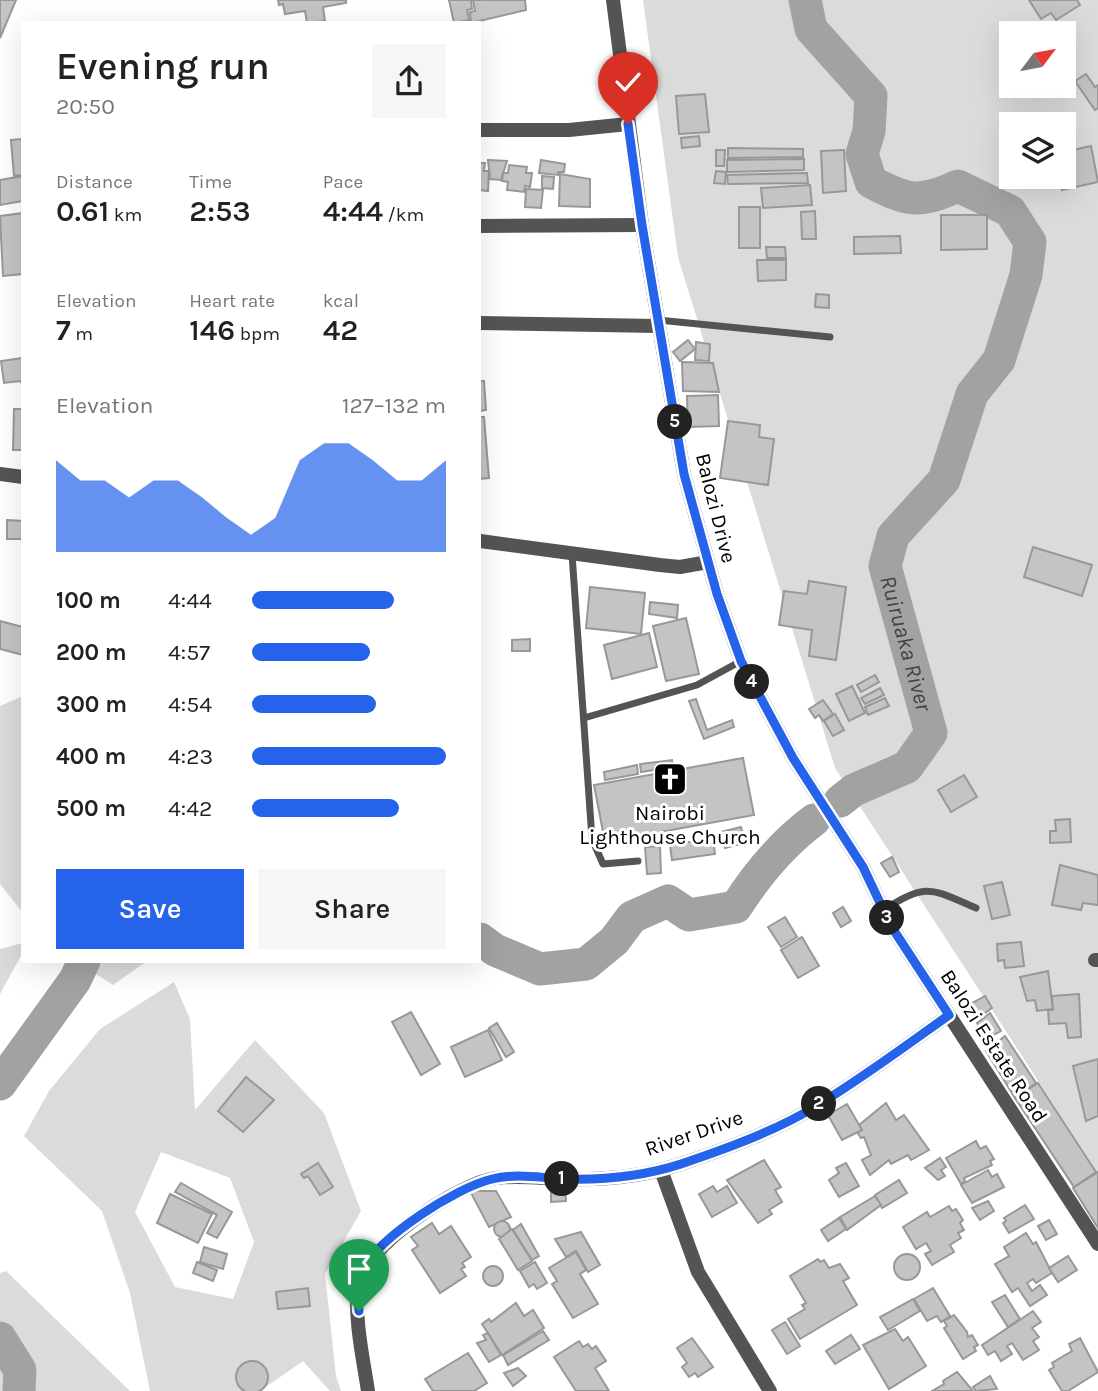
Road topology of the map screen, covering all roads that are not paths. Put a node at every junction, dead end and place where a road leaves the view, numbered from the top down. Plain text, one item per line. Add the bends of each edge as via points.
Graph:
1 (613, 0) edge
2 (628, 124) junction
3 (481, 130) edge
4 (642, 225) junction
5 (481, 226) edge
6 (481, 323) edge
7 (658, 323) junction
8 (830, 337) dead end
9 (0, 474) edge
10 (21, 477) edge
11 (481, 541) edge
12 (572, 553) junction
13 (708, 562) junction
14 (741, 661) junction
15 (584, 718) junction
16 (638, 861) dead end
17 (863, 867) joint
18 (976, 908) dead end
19 (884, 911) junction
20 (949, 1015) junction
21 (660, 1170) junction
22 (1098, 1244) edge
23 (368, 1391) edge
24 (770, 1391) edge

1 - 2 street, Balozi Drive
2 - 3 street via 569,130
2 - 4 street, Balozi Drive
4 - 5 street
4 - 7 street, Balozi Drive
6 - 7 street
7 - 8 lane
7 - 13 street, Balozi Drive via 684,474
9 - 10 street
11 - 12 street
12 - 13 street via 680,567
12 - 15 lane
13 - 14 street, Balozi Drive
14 - 15 lane via 697,685
14 - 17 street, Balozi Drive via 793,758
15 - 16 lane via 592,839 598,859 603,864
17 - 19 street, Balozi Estate Road
18 - 19 lane via 943,891 926,890 904,897
19 - 20 street, Balozi Estate Road
20 - 21 street, River Drive via 812,1109
20 - 22 street, Balozi Estate Road
21 - 23 street, River Drive via 598,1179 494,1178 451,1198 396,1235 362,1270 358,1285
21 - 24 street via 698,1272

